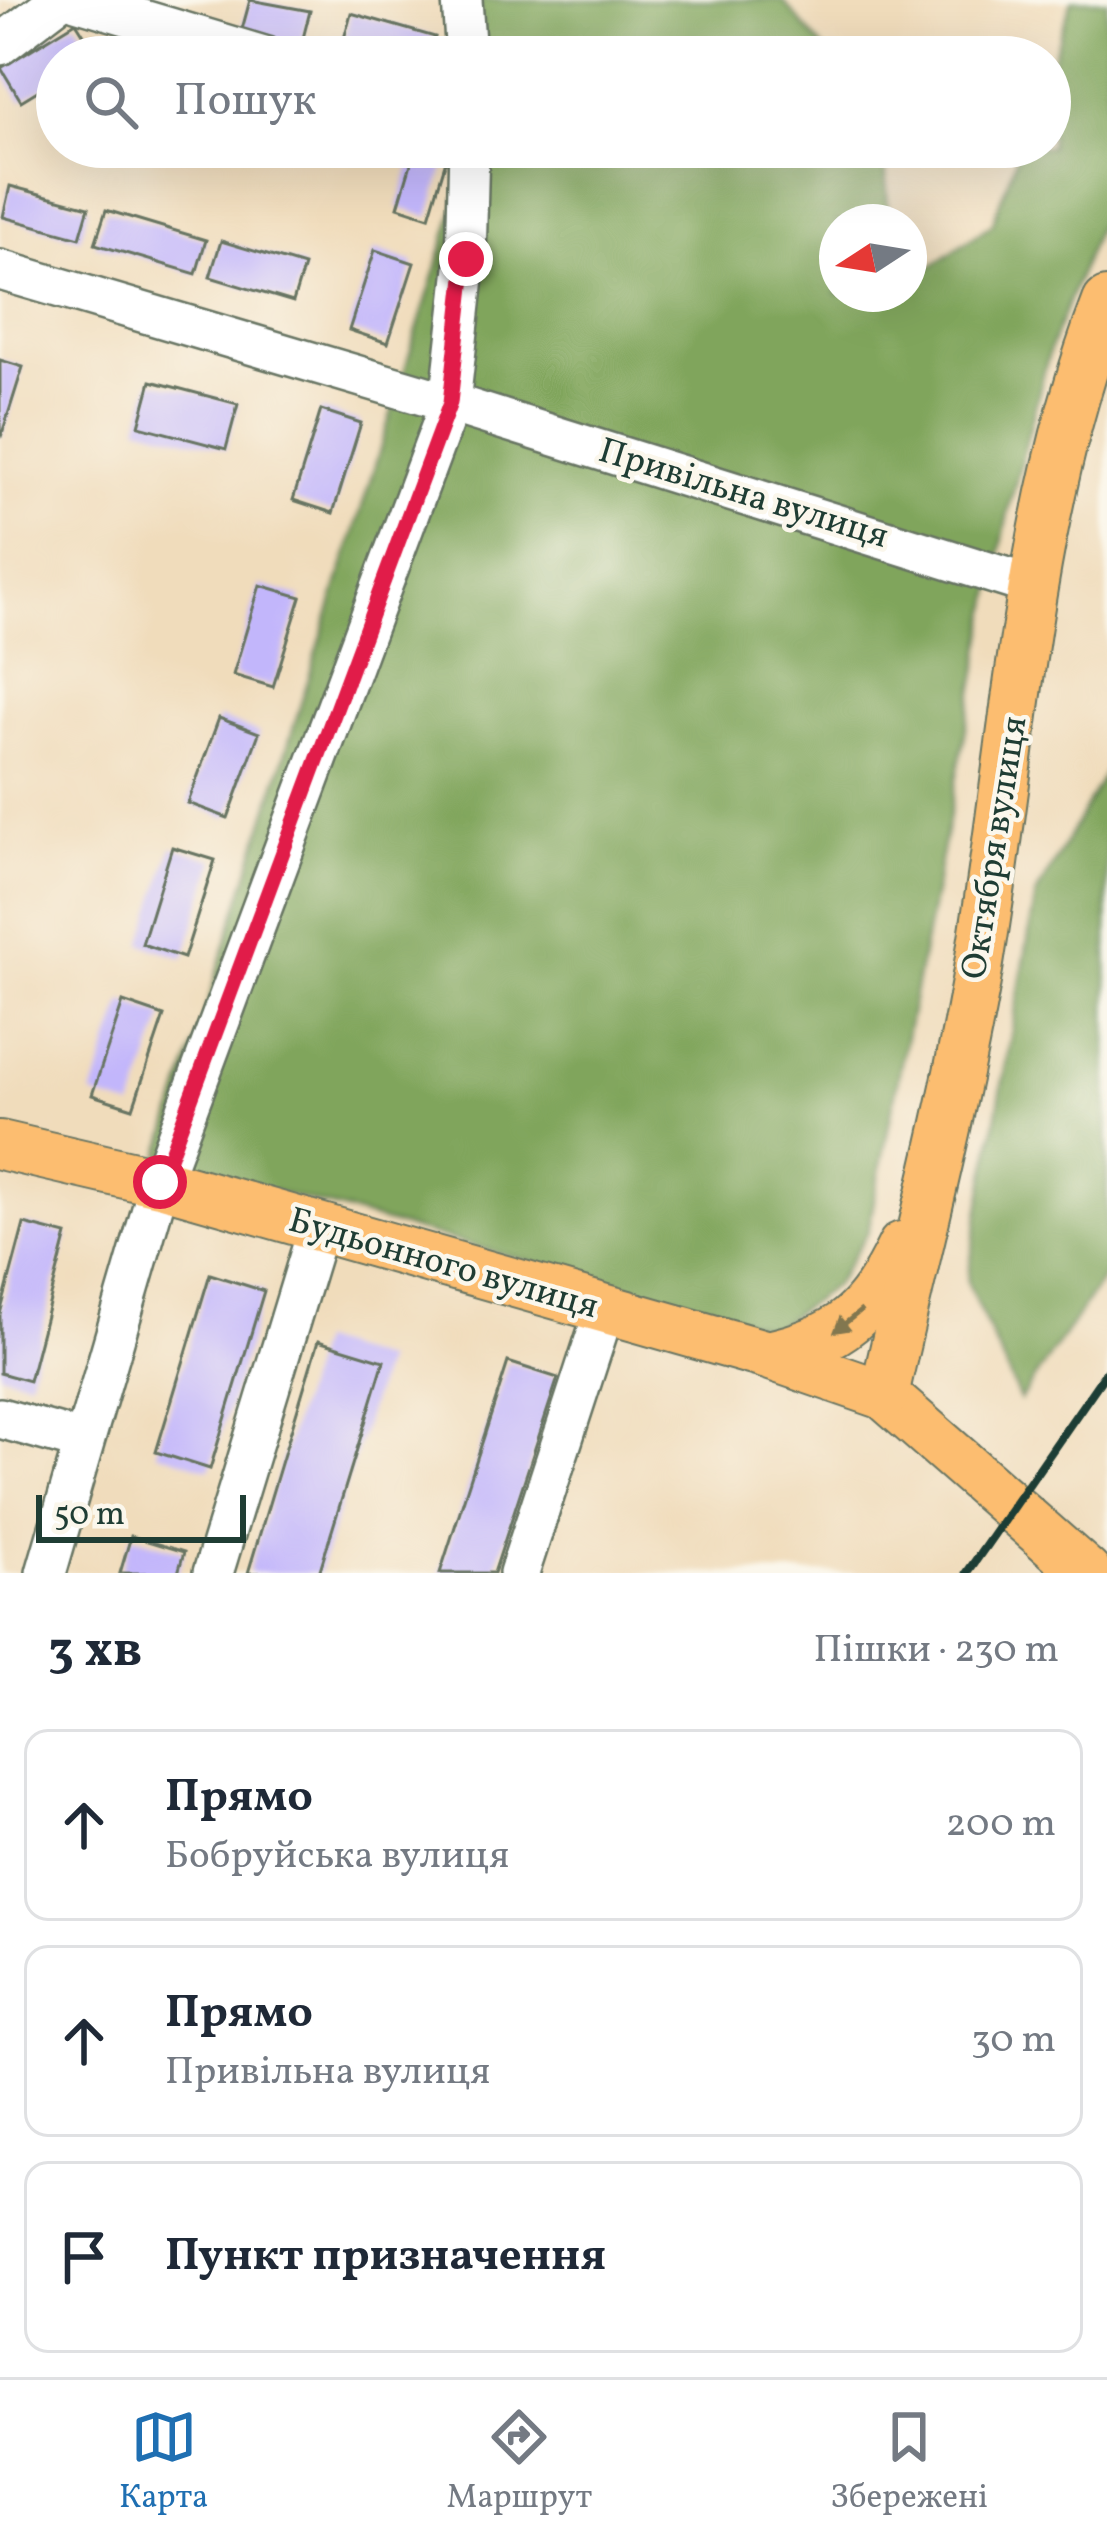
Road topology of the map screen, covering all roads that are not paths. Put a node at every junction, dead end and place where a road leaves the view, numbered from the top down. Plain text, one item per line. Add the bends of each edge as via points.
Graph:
1 (59, 0) edge
2 (76, 0) edge
3 (462, 0) edge
4 (197, 36) edge
5 (465, 36) edge
6 (0, 45) edge
7 (468, 168) edge
8 (0, 270) edge
9 (1107, 302) edge
10 (450, 403) junction
11 (1036, 587) junction
12 (0, 1144) edge
13 (160, 1182) junction
14 (930, 1187) junction
15 (318, 1229) junction
16 (604, 1312) junction
17 (768, 1355) junction
18 (884, 1395) junction
19 (0, 1418) edge
20 (82, 1441) junction
21 (46, 1573) edge
22 (214, 1573) edge
23 (518, 1573) edge
24 (1087, 1573) edge

1 - 6 street
2 - 4 street
3 - 5 street
7 - 10 street
8 - 10 street, Привільна вулиця
9 - 11 main road, Октября вулиця via 1080,373
10 - 11 street, Привільна вулиця
10 - 13 street
11 - 14 main road, Октября вулиця via 974,989
12 - 13 main road, Будьонного вулиця
13 - 15 main road, Будьонного вулиця
13 - 20 street
14 -> 17 main road via 861,1314 819,1344
14 - 18 main road, Октября вулиця
15 - 16 main road, Будьонного вулиця
15 - 22 street
16 - 17 main road, Будьонного вулиця
16 - 23 street
17 - 18 main road, Будьонного вулиця
18 - 24 main road
19 - 20 street
20 - 21 street

